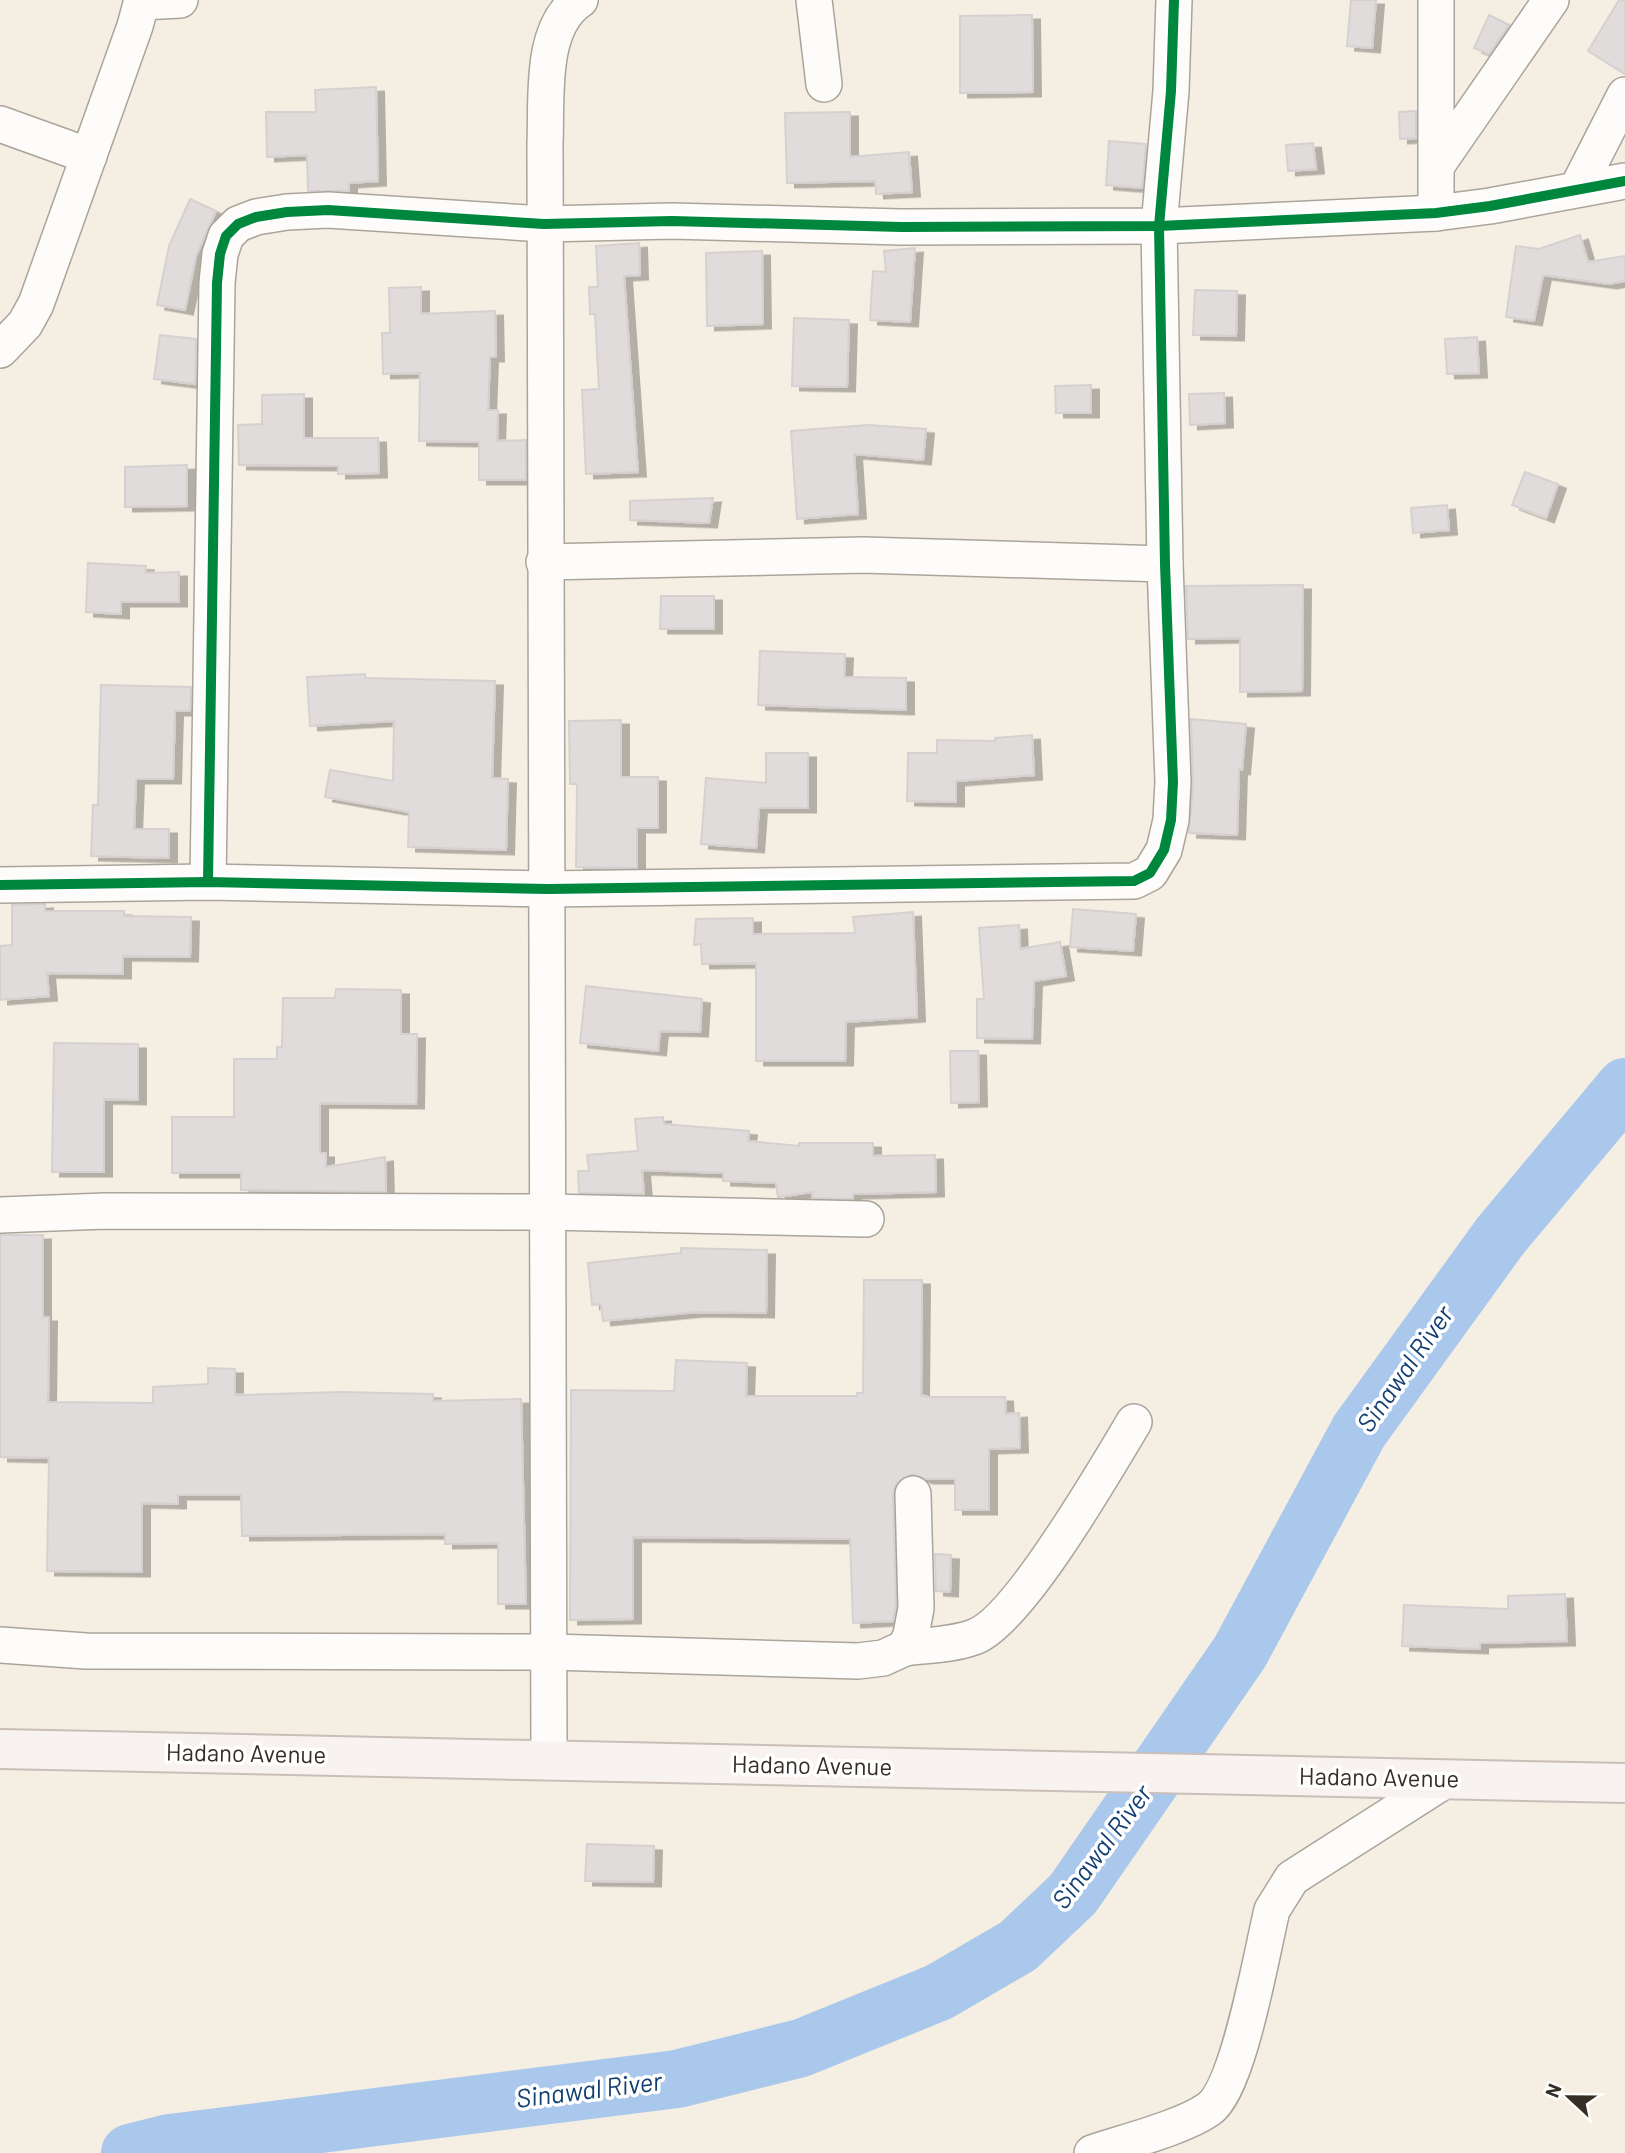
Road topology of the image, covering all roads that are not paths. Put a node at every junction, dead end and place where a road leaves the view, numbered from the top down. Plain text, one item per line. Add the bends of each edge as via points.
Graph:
1 (180, 0) edge
2 (580, 0) edge
3 (814, 0) edge
4 (1174, 0) edge
5 (1436, 0) edge
6 (1551, 0) edge
7 (142, 1) edge
8 (824, 84) dead end
9 (1625, 95) edge
10 (0, 124) edge
11 (89, 156) junction
12 (1437, 165) junction
13 (1625, 181) edge
14 (1578, 187) junction
15 (1436, 213) junction
16 (544, 224) junction
17 (1159, 226) junction
18 (0, 350) edge
19 (544, 562) junction
20 (1165, 564) junction
21 (208, 882) junction
22 (0, 885) edge
23 (548, 889) junction
24 (548, 1212) junction
25 (0, 1215) edge
26 (866, 1219) dead end
27 (1134, 1422) dead end
28 (913, 1494) dead end
29 (0, 1645) edge
30 (905, 1648) junction
31 (551, 1652) junction
32 (0, 1749) edge
33 (549, 1760) junction
34 (1447, 1779) junction
35 (1625, 1783) edge
36 (1092, 2153) edge

1 - 7 street
2 - 16 street via 558,24 552,47
3 - 8 street
4 - 17 street
5 - 12 street
6 - 12 street
7 - 11 street
9 - 14 street
10 - 11 street
11 - 18 street via 36,304
12 - 15 street
13 - 14 street
14 - 15 street
15 - 17 street
16 - 17 street
16 - 19 street
16 - 21 street via 328,210 256,216 226,236 217,283
17 - 20 street
19 - 20 street via 863,555
19 - 23 street
20 - 23 street via 1173,782 1167,838 1159,862 1135,881
21 - 22 street
21 - 23 street
23 - 24 street
24 - 25 street
24 - 26 street
24 - 31 street
27 - 30 street via 1079,1512 1008,1613 975,1637
28 - 30 street via 916,1608
29 - 31 street via 86,1651
30 - 31 street via 883,1658 858,1661
31 - 33 street
32 - 33 main road, Hadano Avenue
33 - 34 main road, Hadano Avenue
34 - 35 main road, Hadano Avenue
34 - 36 street via 1308,1868 1281,1891 1272,1910 1234,2066 1220,2099 1194,2117

